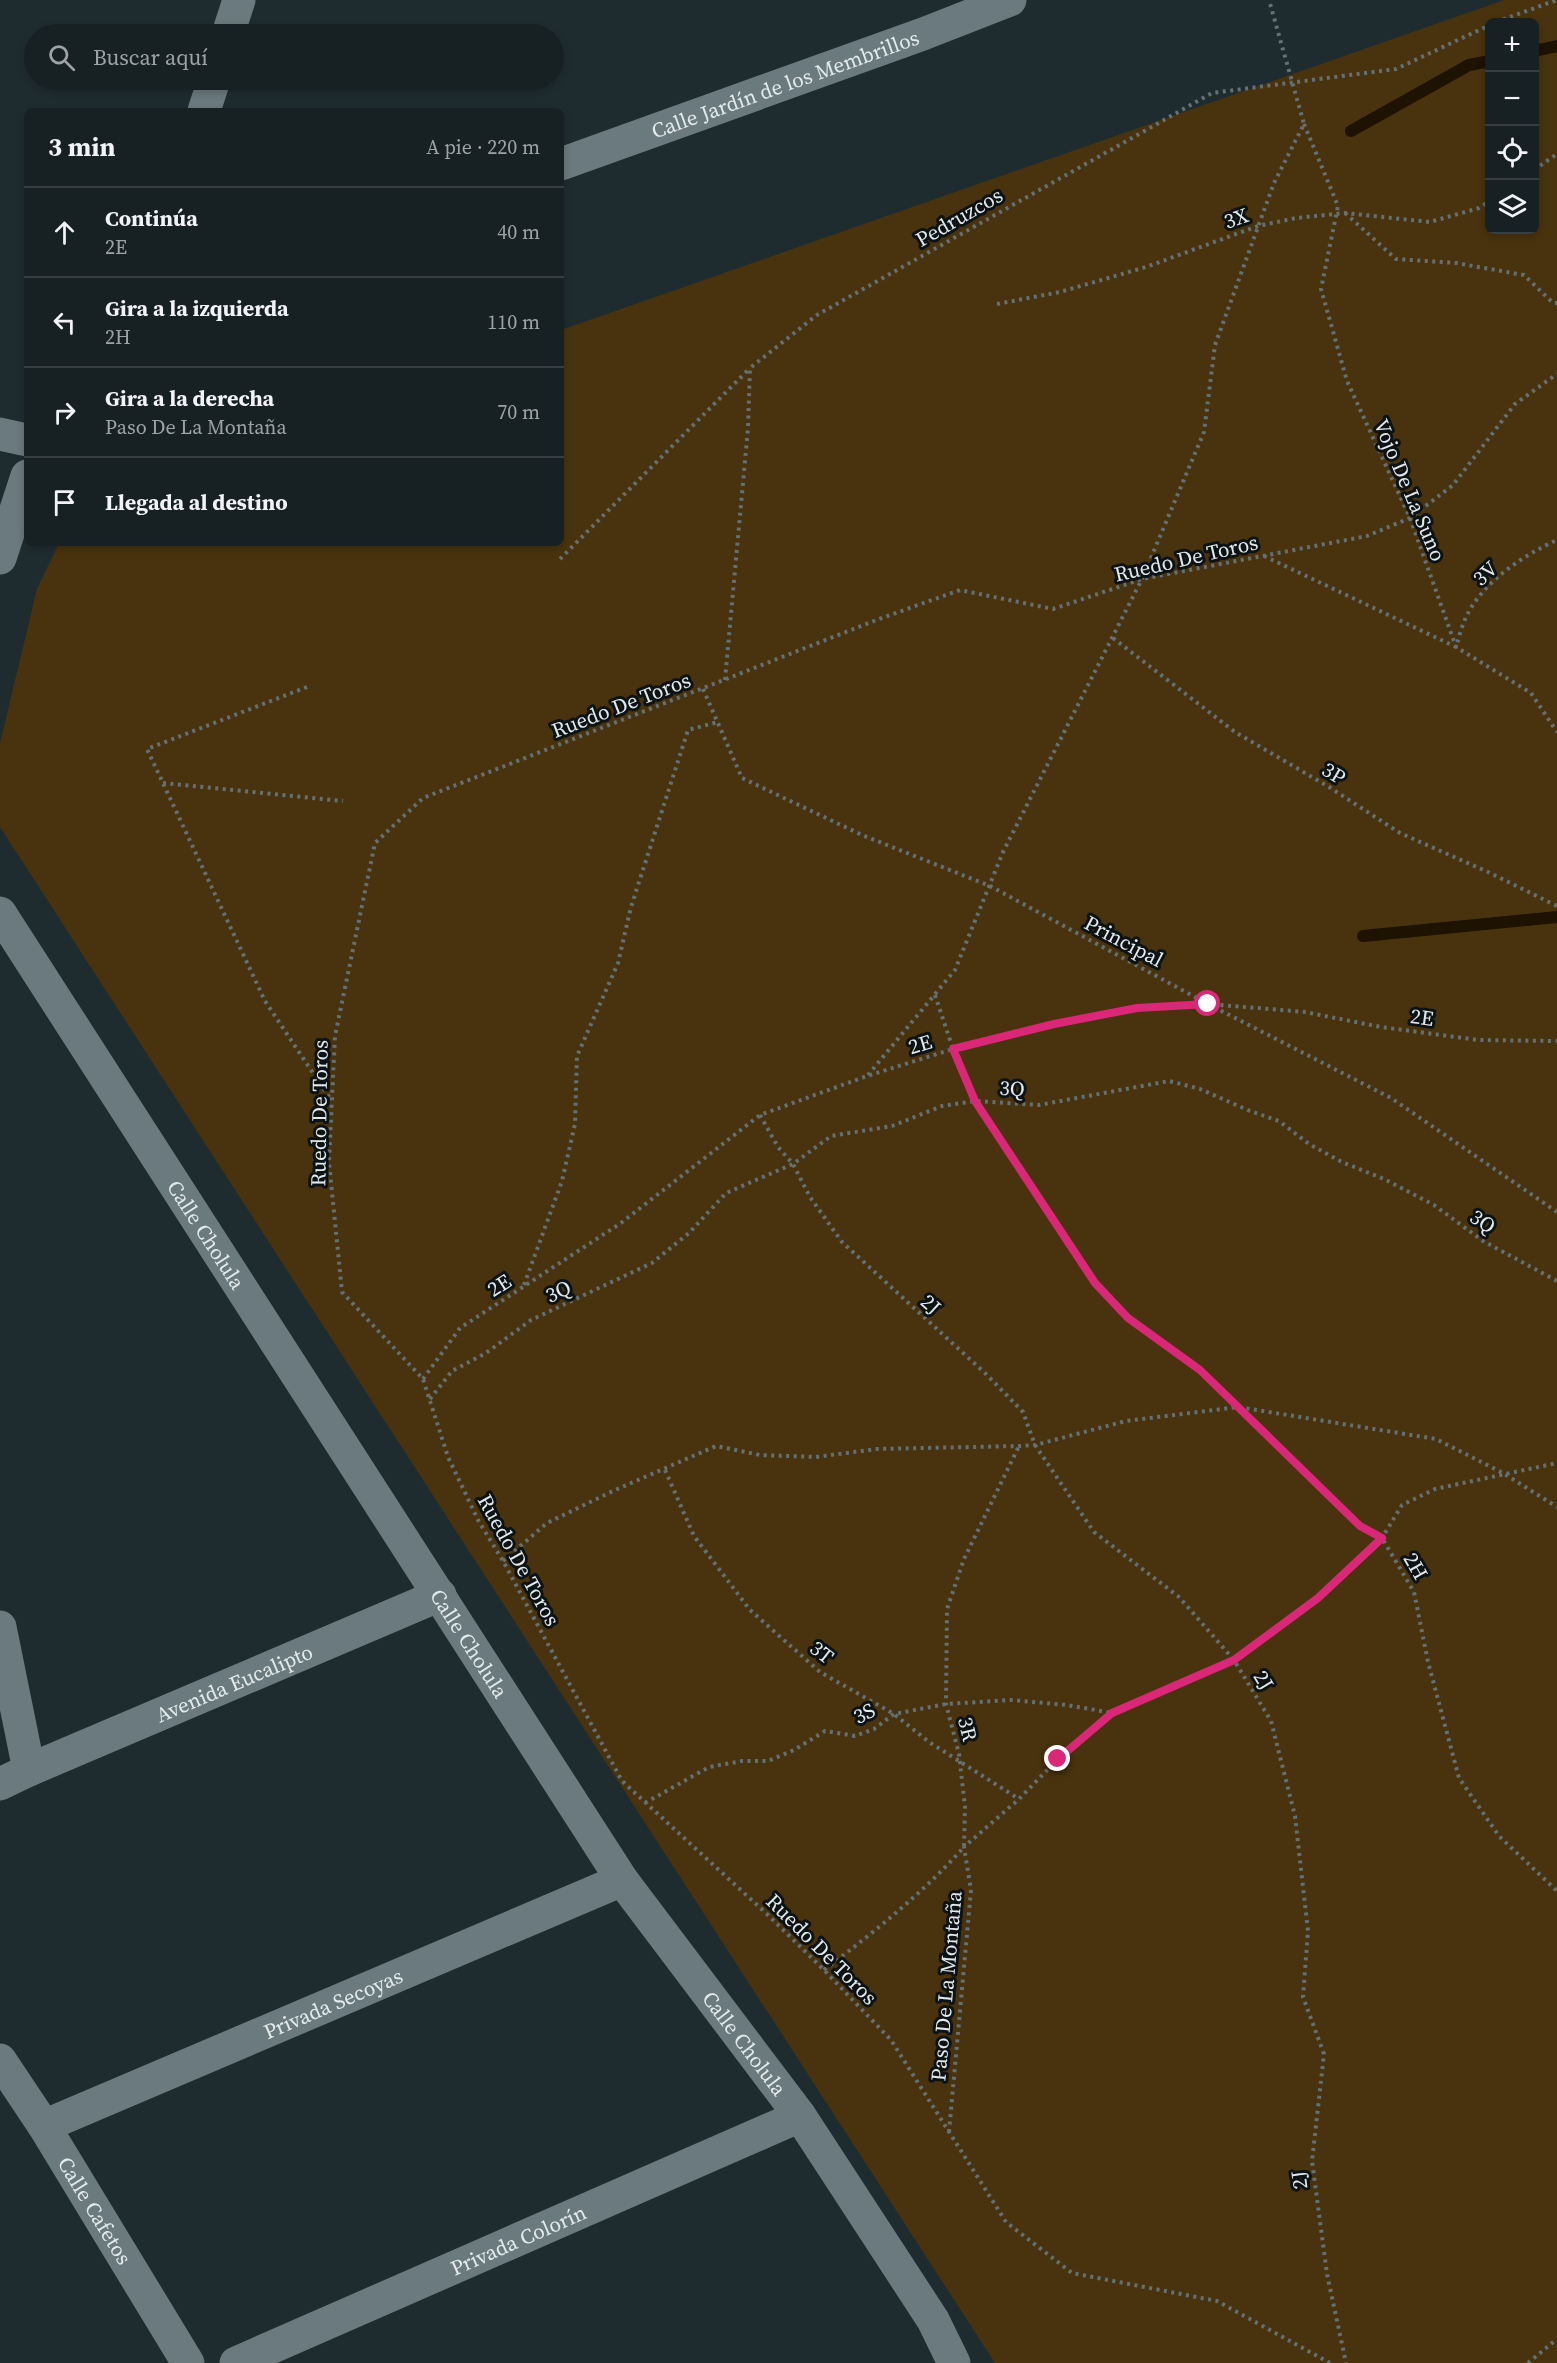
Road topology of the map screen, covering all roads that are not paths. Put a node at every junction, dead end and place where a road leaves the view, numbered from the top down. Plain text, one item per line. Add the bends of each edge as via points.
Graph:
1 (1010, 0) edge
2 (211, 90) edge
3 (205, 108) edge
4 (564, 163) edge
5 (0, 434) edge
6 (24, 439) edge
7 (24, 485) edge
8 (0, 558) edge
9 (0, 913) edge
10 (440, 1595) junction
11 (0, 1627) edge
12 (28, 1770) junction
13 (0, 1784) edge
14 (622, 1880) junction
15 (0, 2060) edge
16 (800, 2116) junction
17 (44, 2126) junction
18 (188, 2363) edge
19 (236, 2363) edge
20 (954, 2363) edge

1 - 4 street, Calle Jardín de los Membrillos
2 - 3 street
5 - 6 street
7 - 8 street
9 - 10 street, Calle Cholula
10 - 12 street, Avenida Eucalipto
10 - 14 street, Calle Cholula
11 - 12 street
12 - 13 street, Avenida Eucalipto
14 - 16 street, Calle Cholula
14 - 17 street, Privada Secoyas
15 - 17 street, Calle Cafetos
16 - 19 street, Privada Colorín
16 - 20 street, Calle Cholula via 933,2320
17 - 18 street, Calle Cafetos

